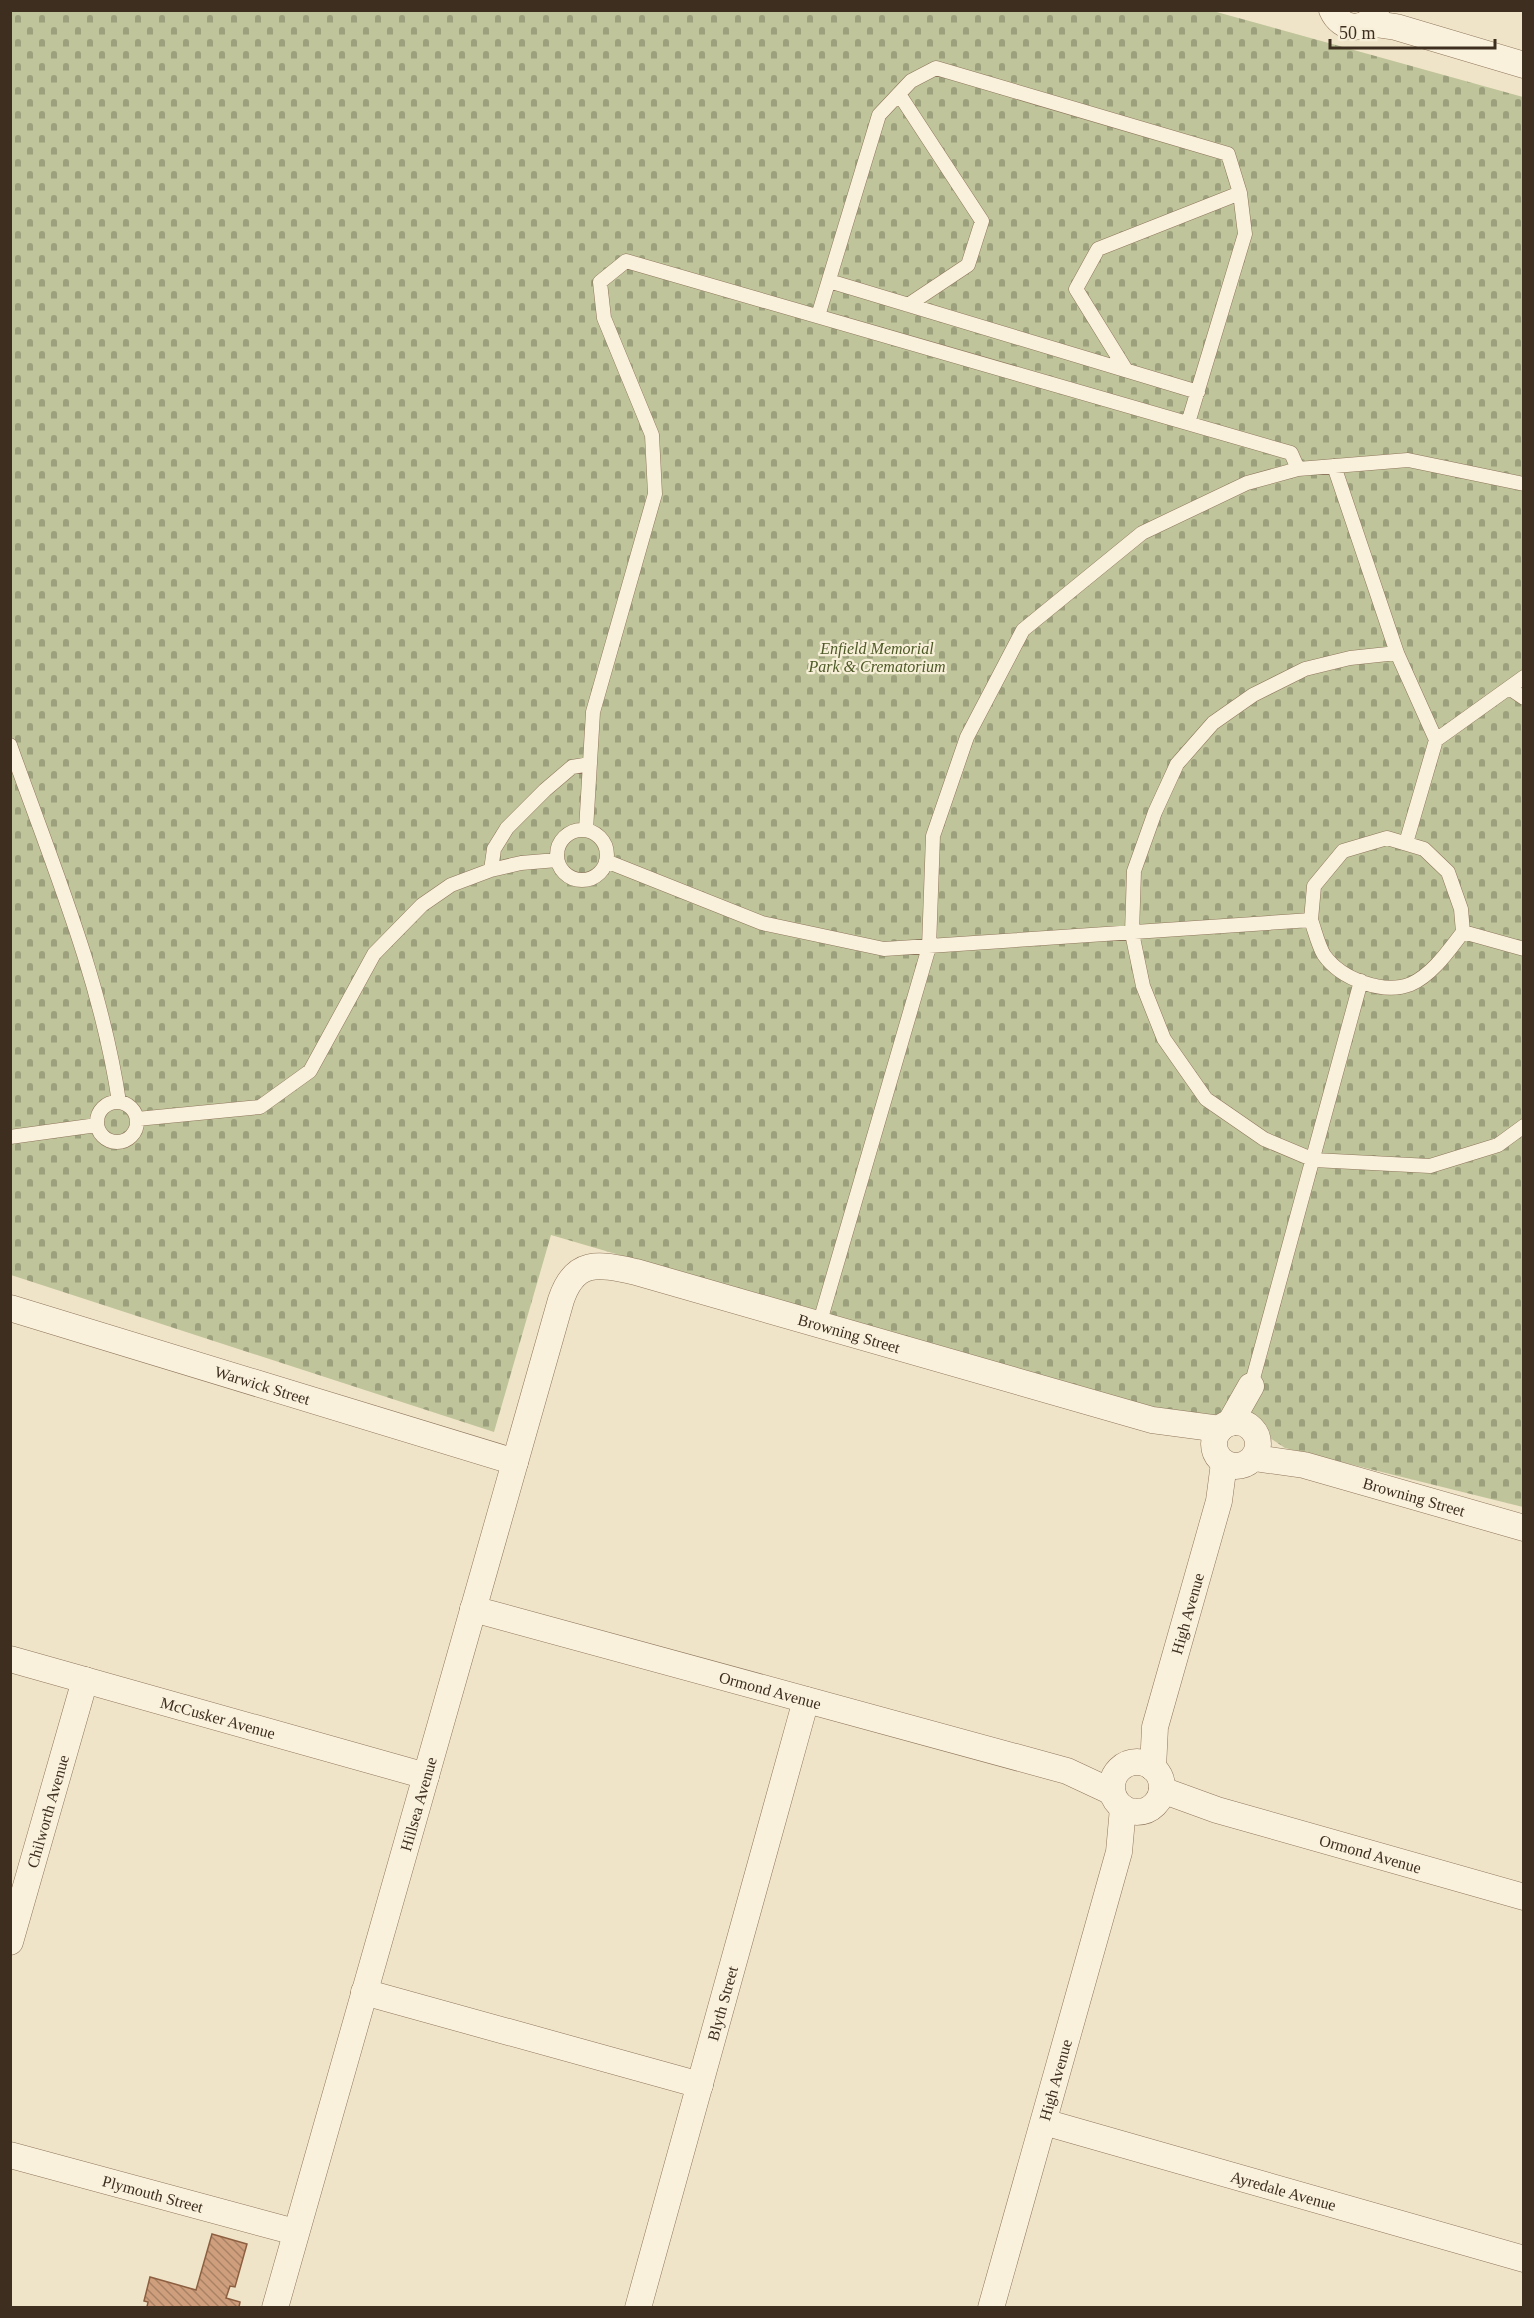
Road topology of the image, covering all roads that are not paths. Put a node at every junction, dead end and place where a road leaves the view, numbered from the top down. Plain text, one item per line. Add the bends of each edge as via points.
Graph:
1 (1396, 10) edge
2 (1330, 11) edge
3 (1372, 17) edge
4 (1444, 42) junction
5 (1524, 65) edge
6 (899, 94) junction
7 (1240, 193) junction
8 (829, 281) junction
9 (908, 305) junction
10 (818, 316) junction
11 (1126, 370) junction
12 (1198, 392) junction
13 (1188, 423) junction
14 (1334, 466) junction
15 (1298, 469) junction
16 (1524, 484) edge
17 (1397, 653) junction
18 (1524, 677) edge
19 (1509, 688) junction
20 (1524, 698) edge
21 (1436, 740) junction
22 (10, 745) edge
23 (590, 764) junction
24 (586, 830) junction
25 (1406, 843) junction
26 (557, 860) junction
27 (606, 861) junction
28 (491, 870) junction
29 (1311, 920) junction
30 (1463, 932) junction
31 (1132, 933) junction
32 (929, 947) junction
33 (1524, 949) edge
34 (1361, 981) junction
35 (119, 1102) junction
36 (137, 1119) junction
37 (97, 1125) junction
38 (1524, 1126) edge
39 (10, 1137) edge
40 (1314, 1160) junction
41 (561, 1300) joint
42 (10, 1308) edge
43 (819, 1325) junction
44 (1251, 1386) joint
45 (1236, 1445) junction
46 (515, 1462) junction
47 (1524, 1528) edge
48 (473, 1609) junction
49 (10, 1659) edge
50 (85, 1680) junction
51 (806, 1700) junction
52 (426, 1776) junction
53 (1137, 1789) junction
54 (1524, 1897) edge
55 (10, 1942) edge
56 (364, 1992) junction
57 (700, 2085) junction
58 (1044, 2122) junction
59 (10, 2155) edge
60 (295, 2232) junction
61 (1524, 2259) edge
62 (275, 2307) edge
63 (638, 2307) edge
64 (992, 2307) edge

1 - 4 street
2 - 3 street via 1347,26 1354,27
3 - 4 street
4 - 5 street
6 - 7 lane via 911,81 936,68 1228,154
6 - 8 lane via 879,115
6 - 9 lane via 982,221 968,265
7 - 11 lane via 1098,249 1076,289
7 - 12 lane via 1245,234
8 - 9 lane
8 - 10 lane
9 - 11 lane
10 - 13 lane
10 - 23 lane via 627,261 600,282 604,318 652,435 655,494 593,712
11 - 12 lane
12 - 13 lane
13 - 15 lane via 1291,453
14 - 15 lane
14 - 16 lane via 1408,460
14 - 17 lane
15 - 32 lane via 1247,483 1142,533 1023,630 967,737 933,836
17 - 21 lane
17 - 31 lane via 1350,658 1305,669 1253,695 1213,723 1177,764 1155,812 1134,871
18 - 19 lane
19 - 20 lane
19 - 21 lane
21 - 25 lane
22 - 35 lane via 111,1048
23 - 24 lane
23 - 28 lane via 572,767 507,828 494,849
24 - 26 lane via 564,838
24 - 27 lane via 604,844
25 - 29 lane via 1387,838 1343,851 1314,886
25 - 30 lane via 1424,849 1448,872 1461,909
26 - 27 lane via 566,874 581,880 597,874
26 - 28 lane
27 - 32 lane via 762,923 884,949
28 - 36 lane via 451,885 422,905 374,954 310,1071 269,1101 260,1107
29 - 31 lane
29 - 34 lane via 1323,954 1343,974
30 - 33 lane
30 - 34 lane via 1443,959 1410,984 1374,987
31 - 32 lane
31 - 40 lane via 1143,986 1164,1039 1206,1098 1264,1139
32 - 43 lane
34 - 40 lane
35 - 36 lane via 131,1107
35 - 37 lane via 102,1108
36 - 37 lane via 133,1134 120,1142 105,1138
37 - 39 lane
38 - 40 lane via 1498,1145 1430,1166
40 - 44 lane
41 - 43 street, Browning Street via 567,1284 583,1268 603,1265
41 - 46 street, Hillsea Avenue
42 - 46 street, Warwick Street
43 - 45 street, Browning Street
44 - 45 street, High Avenue
45 - 47 street, Browning Street
45 - 53 street, High Avenue
46 - 48 street, Hillsea Avenue
48 - 51 street, Ormond Avenue
48 - 52 street, Hillsea Avenue
49 - 50 street, McCusker Avenue
50 - 52 street, McCusker Avenue
50 - 55 street, Chilworth Avenue
51 - 53 street, Ormond Avenue
51 - 57 street, Blyth Street
52 - 56 street, Hillsea Avenue
53 - 54 street, Ormond Avenue
53 - 58 street, High Avenue
56 - 57 street
56 - 60 street, Hillsea Avenue
57 - 63 street, Blyth Street
58 - 61 street, Ayredale Avenue
58 - 64 street, High Avenue
59 - 60 street, Plymouth Street
60 - 62 street, Hillsea Avenue

